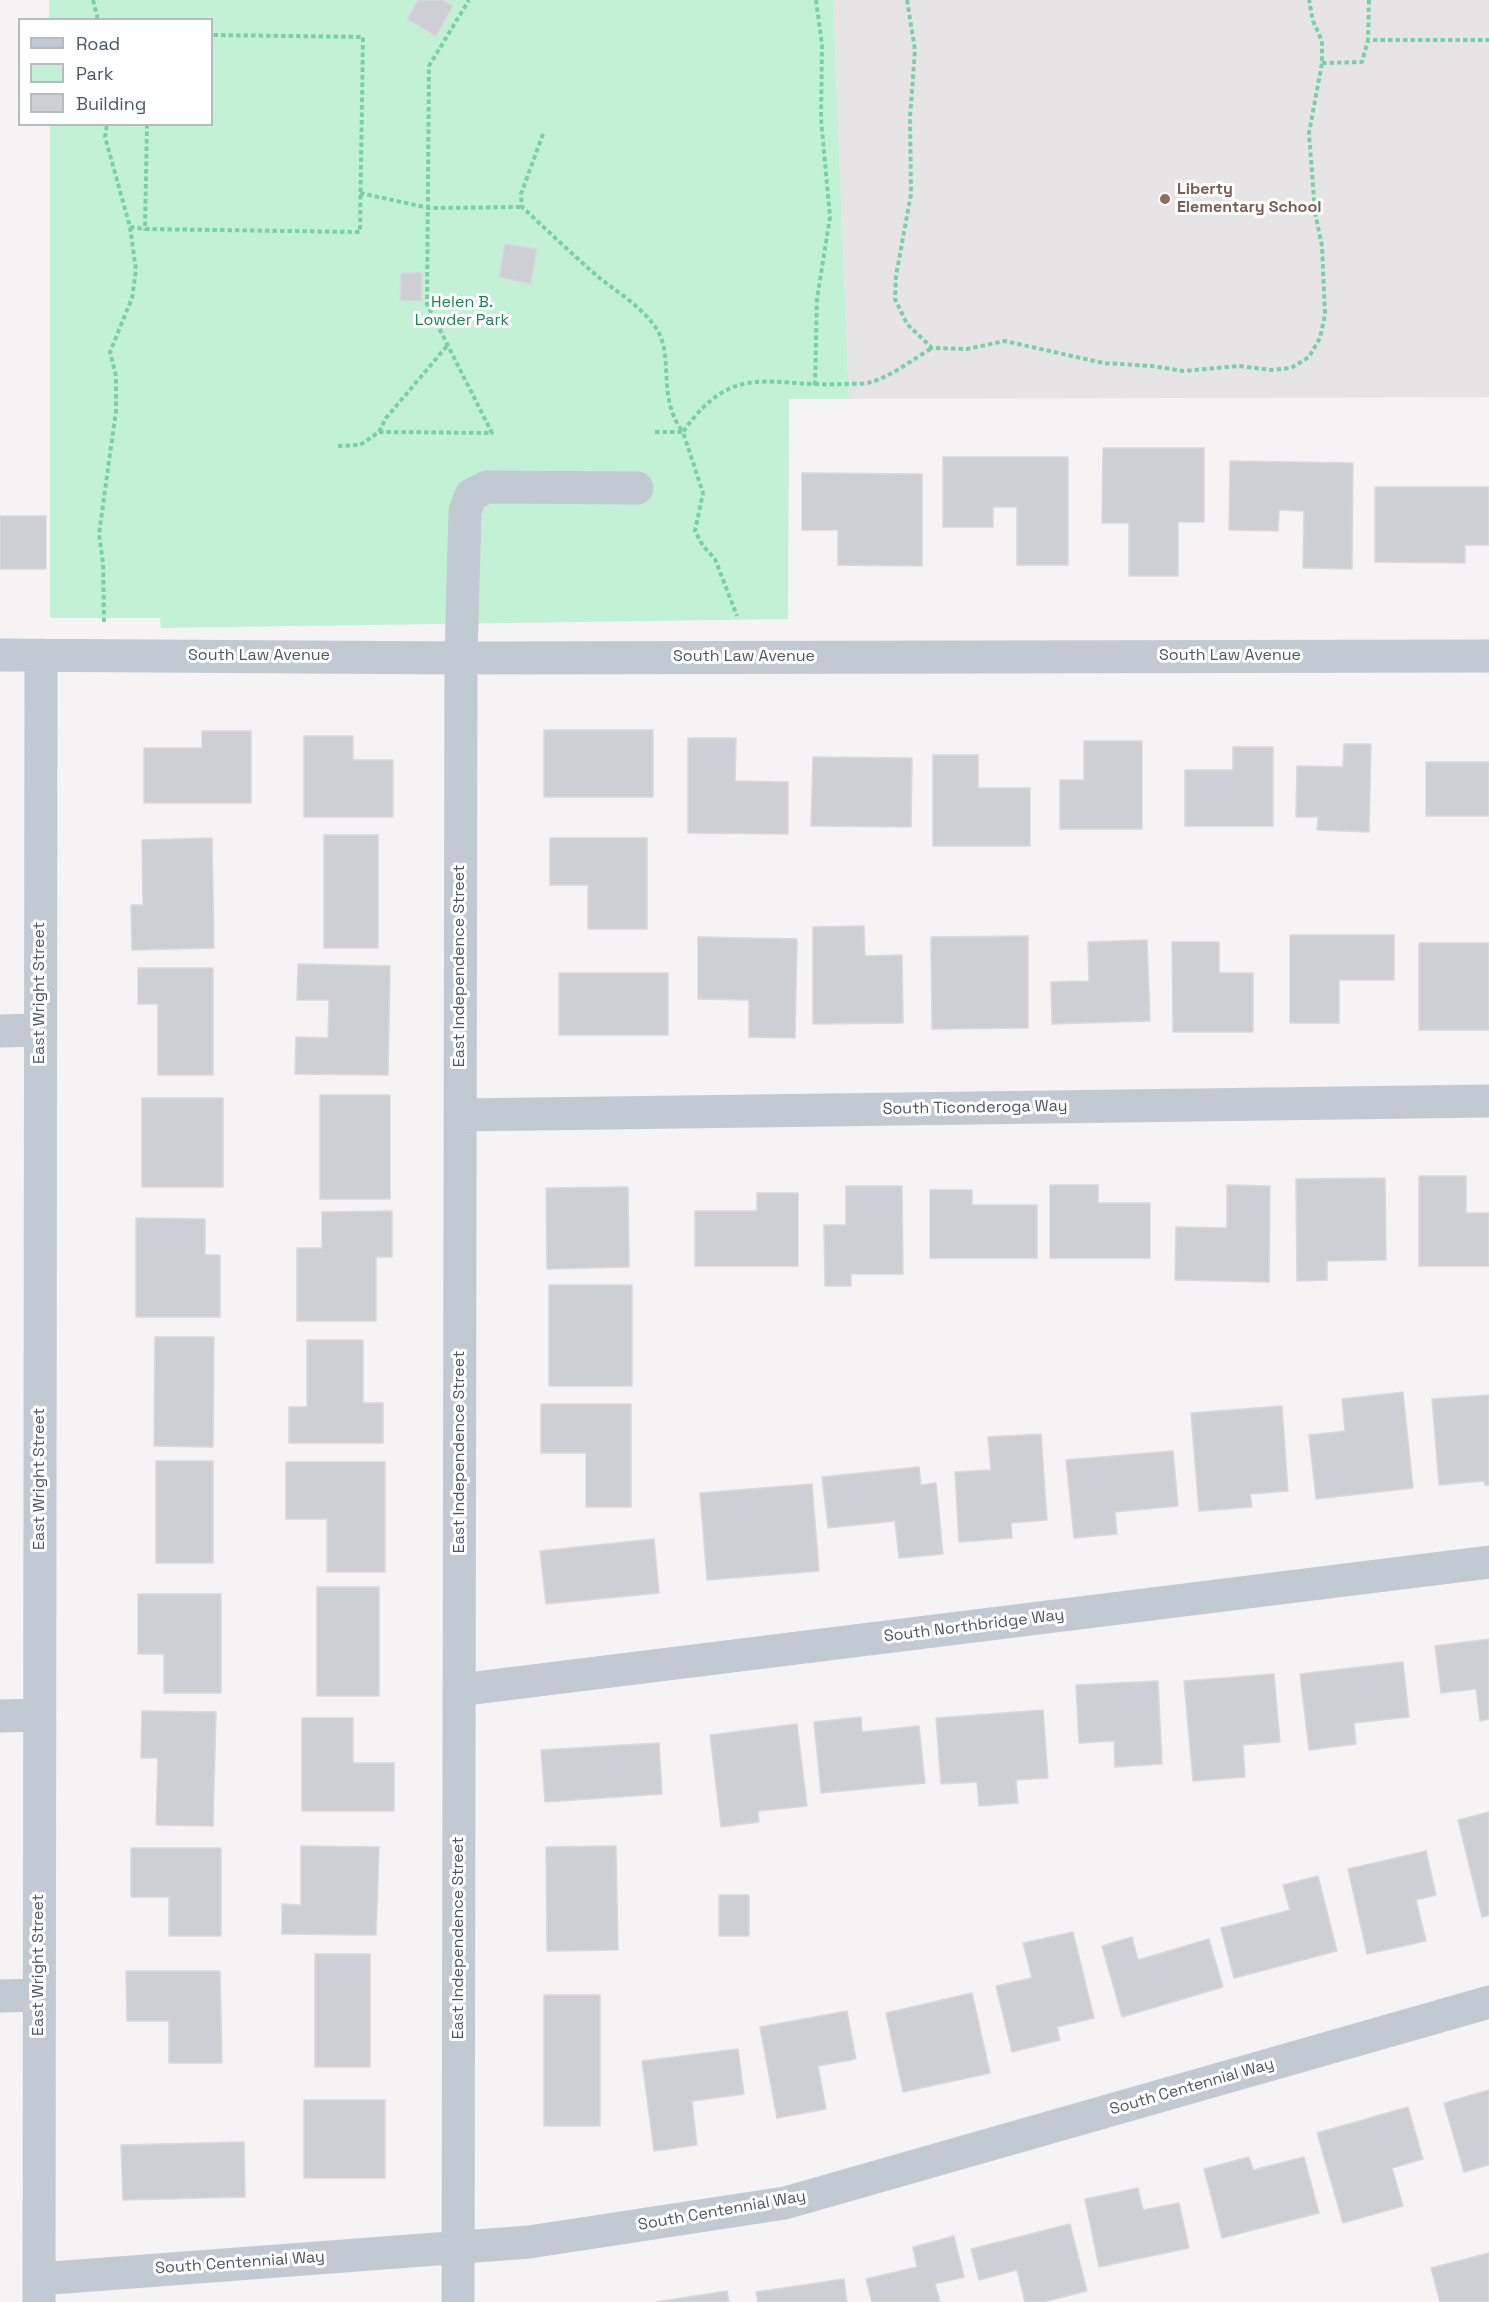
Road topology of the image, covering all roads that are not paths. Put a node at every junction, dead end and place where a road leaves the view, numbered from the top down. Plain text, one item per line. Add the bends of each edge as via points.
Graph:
1 (638, 488) dead end
2 (41, 655) junction
3 (0, 656) edge
4 (1489, 656) edge
5 (461, 658) junction
6 (40, 1030) junction
7 (0, 1031) edge
8 (1489, 1101) edge
9 (460, 1115) junction
10 (1489, 1562) edge
11 (459, 1690) junction
12 (39, 1715) junction
13 (0, 1716) edge
14 (39, 1995) junction
15 (0, 1996) edge
16 (1489, 2001) edge
17 (458, 2246) junction
18 (39, 2290) edge
19 (458, 2302) edge

1 - 5 street, East Independence Street via 487,487 471,495 465,511
2 - 3 street, South Law Avenue
2 - 5 street, South Law Avenue
2 - 6 street, East Wright Street
4 - 5 street, South Law Avenue
5 - 9 street, East Independence Street
6 - 7 street
6 - 12 street, East Wright Street
8 - 9 street, South Ticonderoga Way
9 - 11 street, East Independence Street
10 - 11 street, South Northbridge Way
11 - 17 street, East Independence Street
12 - 13 street
12 - 14 street, East Wright Street
14 - 15 street
14 - 18 street, East Wright Street
16 - 17 street, South Centennial Way via 785,2203 529,2242
17 - 18 street, South Centennial Way
17 - 19 street, East Independence Street

